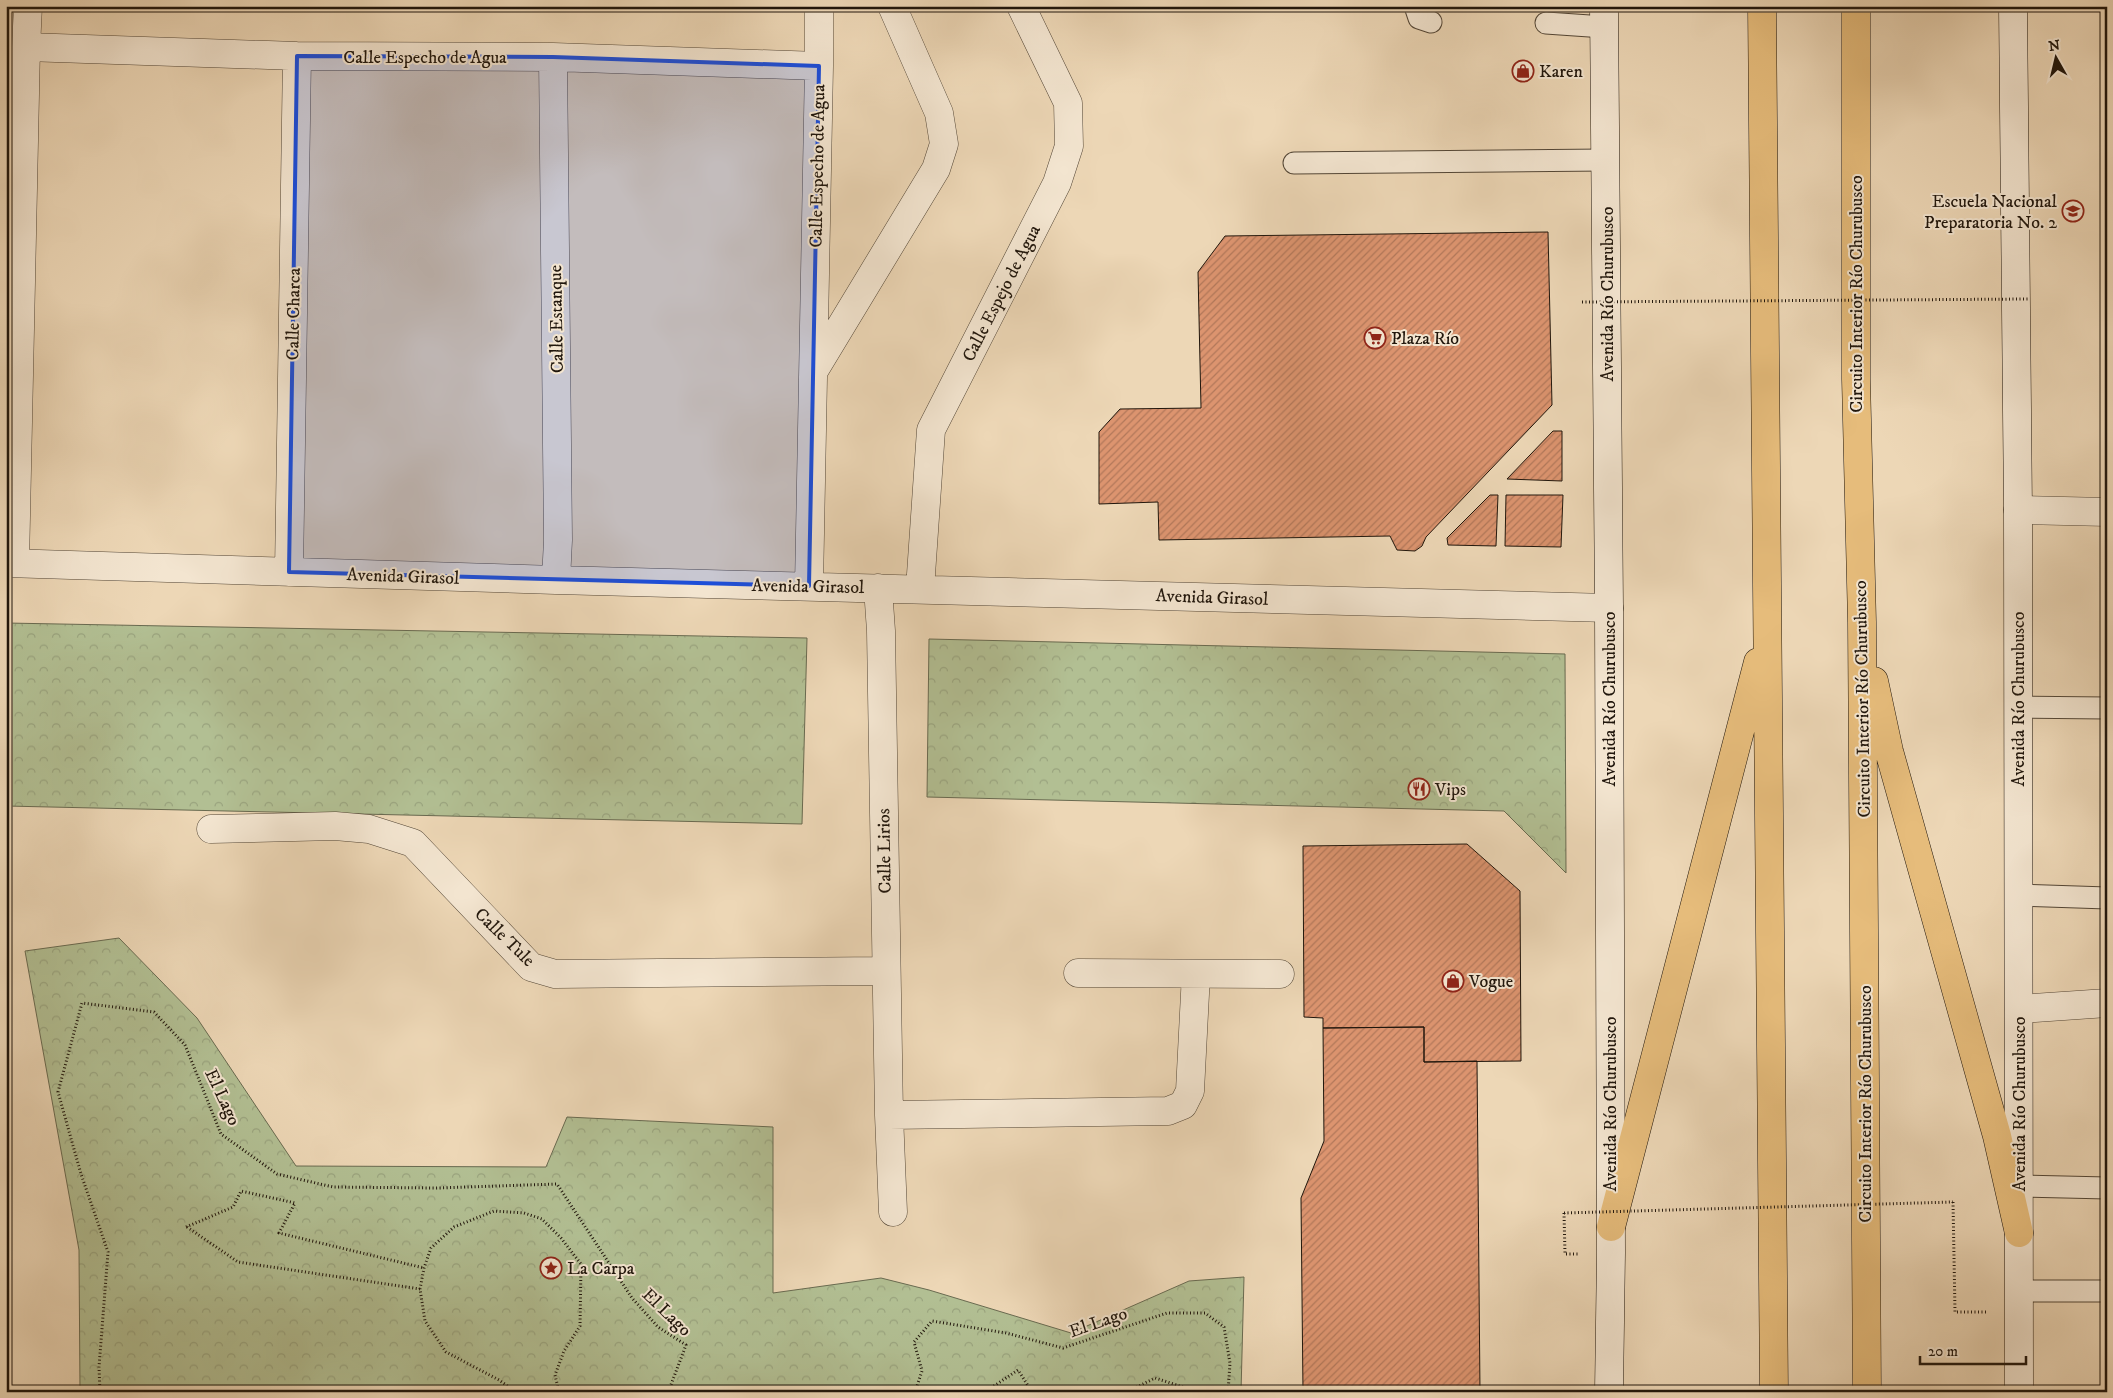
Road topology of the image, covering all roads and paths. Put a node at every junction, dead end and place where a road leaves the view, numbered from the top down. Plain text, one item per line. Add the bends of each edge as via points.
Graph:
1 (28, 6) edge
2 (892, 6) edge
3 (1022, 6) edge
4 (1415, 6) edge
5 (1762, 6) edge
6 (1856, 6) edge
7 (2013, 6) edge
8 (823, 8) edge
9 (1604, 17) edge
10 (1431, 22) dead end
11 (1546, 24) dead end
12 (26, 47) junction
13 (297, 56) junction
14 (554, 57) junction
15 (819, 66) junction
16 (1606, 160) junction
17 (1294, 163) dead end
18 (2028, 299) dead end
19 (1582, 302) dead end
20 (814, 370) junction
21 (2018, 510) junction
22 (2107, 512) edge
23 (11, 563) edge
24 (289, 572) junction
25 (556, 580) junction
26 (808, 586) junction
27 (878, 588) junction
28 (920, 589) junction
29 (1609, 608) junction
30 (1862, 622) junction
31 (1766, 629) junction
32 (2018, 707) junction
33 (2107, 708) edge
34 (211, 829) dead end
35 (2019, 895) junction
36 (2107, 898) edge
37 (886, 971) junction
38 (1078, 973) dead end
39 (1196, 974) junction
40 (1280, 974) dead end
41 (2107, 1003) edge
42 (2019, 1009) junction
43 (889, 1115) junction
44 (2019, 1186) junction
45 (2107, 1188) edge
46 (893, 1212) dead end
47 (1564, 1214) dead end
48 (1611, 1227) junction
49 (2019, 1233) junction
50 (424, 1268) junction
51 (420, 1289) junction
52 (2107, 1290) edge
53 (2019, 1302) junction
54 (100, 1392) edge
55 (516, 1392) edge
56 (559, 1392) edge
57 (670, 1392) edge
58 (915, 1392) edge
59 (985, 1392) edge
60 (1032, 1392) edge
61 (1128, 1392) edge
62 (1190, 1392) edge
63 (1228, 1392) edge
64 (1609, 1392) edge
65 (1774, 1392) edge
66 (1867, 1392) edge
67 (2019, 1392) edge

1 - 12 street
2 - 20 street via 939,113 944,144 936,169
3 - 28 street, Calle Espejo de Agua via 1068,103 1069,146 1057,183 931,430
4 - 10 lane via 1419,18
5 - 31 highway
6 - 30 highway, Circuito Interior Río Churubusco via 1856,379
7 - 21 street, Avenida Río Churubusco
8 - 15 street
9 - 11 lane
9 - 16 street, Avenida Río Churubusco
12 - 13 street, Calle Especho de Agua
12 - 23 street
13 - 14 street, Calle Especho de Agua
13 - 24 street, Calle Charca
14 - 15 street, Calle Especho de Agua
14 - 25 street, Calle Estanque
15 - 20 street, Calle Especho de Agua
16 - 17 lane
16 - 29 street, Avenida Río Churubusco
18 - 19 path, bridge
20 - 26 street, Calle Especho de Agua
21 - 22 street
21 - 32 street, Avenida Río Churubusco
23 - 24 street, Avenida Girasol
24 - 25 street, Avenida Girasol
25 - 26 street, Avenida Girasol
26 - 27 street, Avenida Girasol
27 - 28 street, Avenida Girasol
27 - 37 street, Calle Lirios
28 - 29 street, Avenida Girasol
29 - 48 street, Avenida Río Churubusco
30 - 49 highway via 1889,751 1997,1136
30 - 66 highway, Circuito Interior Río Churubusco
31 - 48 highway
31 - 65 highway
32 - 33 lane
32 - 35 street, Avenida Río Churubusco
34 - 37 street, Calle Tule via 335,826 369,829 413,843 530,967 555,974
35 - 36 lane
35 - 42 street, Avenida Río Churubusco
37 - 43 street, Calle Lirios
38 - 39 street
39 - 40 street
39 - 43 street via 1190,1091 1183,1105 1168,1111
41 - 42 street
42 - 44 street, Avenida Río Churubusco
43 - 46 street, Calle Lirios
44 - 45 lane
44 - 49 street, Avenida Río Churubusco
47 - 53 path, bridge via 1953,1202 1955,1312
48 - 64 street, Avenida Río Churubusco
49 - 53 street, Avenida Río Churubusco
50 - 51 path
50 - 51 path via 279,1234 296,1203 241,1190 233,1207 186,1227 238,1262
50 - 56 path via 431,1248 454,1227 494,1211 524,1213 542,1219 581,1264 580,1326 564,1351 555,1375
51 - 55 path via 424,1321 446,1352
52 - 53 lane
53 - 67 street, Avenida Río Churubusco
54 - 57 path, El Lago via 99,1358 108,1252 81,1174 58,1092 82,1003 154,1012 185,1045 222,1134 277,1174 333,1187 557,1184 632,1298 658,1327 686,1345 668,1390
58 - 63 path, El Lago via 922,1371 914,1342 932,1321 1006,1333 1063,1348 1167,1313 1205,1313 1224,1327 1230,1364
59 - 60 path via 1018,1370
61 - 62 path via 1155,1378

